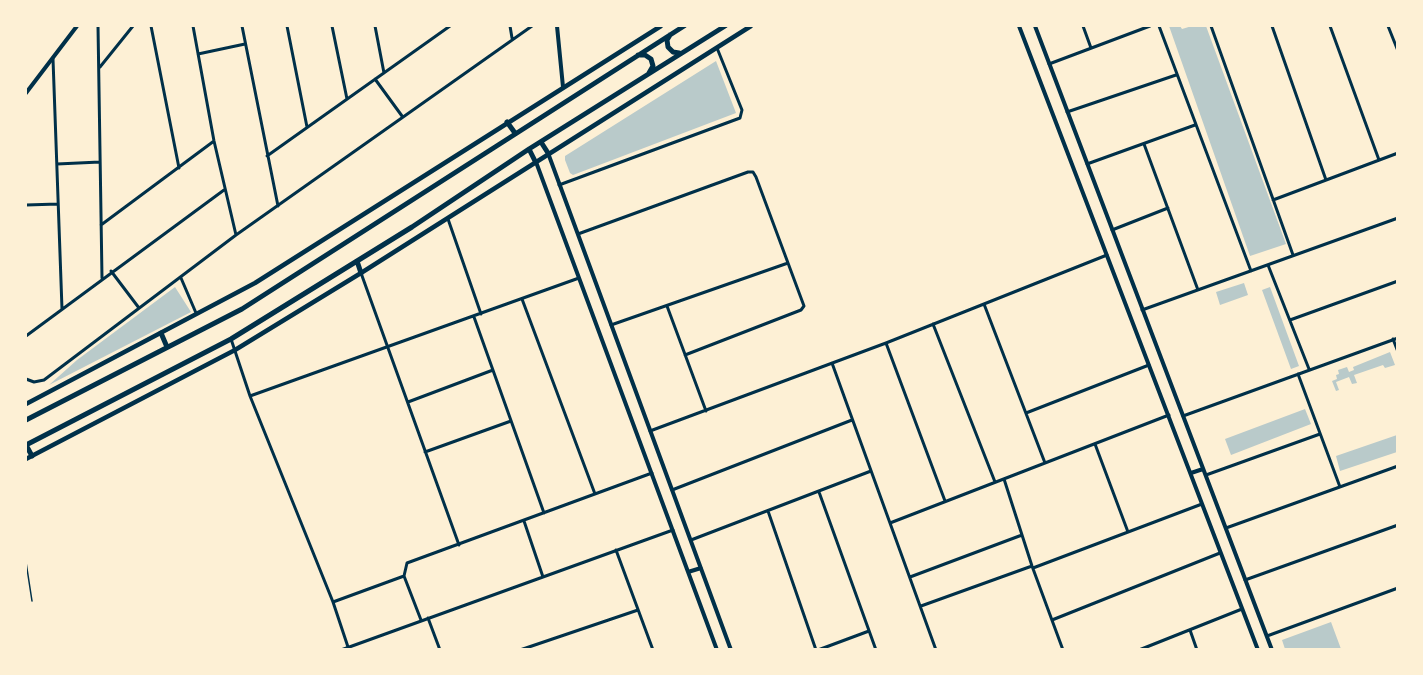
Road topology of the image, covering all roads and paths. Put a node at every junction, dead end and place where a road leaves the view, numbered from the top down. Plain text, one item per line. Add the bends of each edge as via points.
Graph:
1 (77, 26) edge
2 (98, 26) edge
3 (133, 26) edge
4 (151, 26) edge
5 (193, 26) edge
6 (242, 26) edge
7 (288, 26) edge
8 (332, 26) edge
9 (375, 26) edge
10 (450, 26) edge
11 (510, 26) edge
12 (532, 26) edge
13 (557, 26) edge
14 (661, 26) edge
15 (684, 26) edge
16 (725, 26) edge
17 (751, 26) edge
18 (1019, 26) edge
19 (1035, 26) edge
20 (1083, 26) edge
21 (1150, 26) edge
22 (1159, 26) edge
23 (1210, 26) edge
24 (1272, 26) edge
25 (1330, 26) edge
26 (1388, 26) edge
27 (1141, 27) edge
28 (671, 34) junction
29 (512, 38) junction
30 (245, 44) junction
31 (717, 47) junction
32 (1091, 48) junction
33 (1398, 50) edge
34 (682, 52) junction
35 (198, 54) junction
36 (635, 56) junction
37 (53, 57) junction
38 (1049, 64) junction
39 (99, 69) junction
40 (384, 72) junction
41 (648, 74) junction
42 (1177, 75) junction
43 (375, 79) junction
44 (563, 87) junction
45 (26, 93) edge
46 (347, 99) junction
47 (1067, 112) junction
48 (402, 117) junction
49 (507, 122) junction
50 (1196, 125) junction
51 (307, 128) junction
52 (515, 134) junction
53 (214, 141) junction
54 (541, 142) junction
55 (1144, 144) junction
56 (529, 149) junction
57 (548, 153) junction
58 (1398, 153) edge
59 (267, 156) junction
60 (1379, 160) junction
61 (535, 161) junction
62 (100, 162) junction
63 (57, 164) junction
64 (1087, 164) junction
65 (179, 168) junction
66 (1326, 180) junction
67 (559, 185) junction
68 (224, 190) junction
69 (1273, 200) junction
70 (58, 204) junction
71 (26, 205) edge
72 (278, 206) junction
73 (1168, 208) junction
74 (447, 218) junction
75 (1398, 218) edge
76 (101, 225) junction
77 (1112, 230) junction
78 (578, 234) junction
79 (236, 235) junction
80 (1107, 255) junction
81 (1293, 256) junction
82 (357, 261) junction
83 (788, 262) junction
84 (1268, 265) junction
85 (111, 271) junction
86 (1251, 271) junction
87 (361, 273) junction
88 (181, 277) junction
89 (102, 278) junction
90 (580, 278) junction
91 (1398, 281) edge
92 (1198, 290) junction
93 (522, 299) junction
94 (984, 304) junction
95 (667, 306) junction
96 (139, 308) junction
97 (62, 309) junction
98 (1143, 310) junction
99 (481, 314) junction
100 (196, 315) junction
101 (474, 316) junction
102 (1290, 320) junction
103 (933, 324) junction
104 (611, 325) junction
105 (161, 333) junction
106 (26, 336) edge
107 (231, 339) junction
108 (1395, 339) edge
109 (886, 343) junction
110 (167, 347) junction
111 (388, 347) junction
112 (235, 350) junction
113 (1398, 352) edge
114 (685, 355) junction
115 (832, 363) junction
116 (1149, 365) junction
117 (493, 370) junction
118 (1309, 370) junction
119 (1298, 374) junction
120 (26, 379) edge
121 (250, 396) junction
122 (408, 402) junction
123 (26, 404) edge
124 (706, 411) junction
125 (1026, 413) junction
126 (1169, 416) junction
127 (1183, 416) junction
128 (26, 420) edge
129 (852, 420) junction
130 (511, 421) junction
131 (651, 431) junction
132 (1320, 434) junction
133 (1095, 444) junction
134 (26, 445) edge
135 (425, 452) junction
136 (28, 458) edge
137 (1045, 463) junction
138 (1398, 466) edge
139 (1203, 469) junction
140 (871, 471) junction
141 (652, 473) junction
142 (1191, 473) junction
143 (1205, 475) junction
144 (1004, 479) junction
145 (995, 482) junction
146 (1340, 487) junction
147 (672, 490) junction
148 (819, 492) junction
149 (595, 494) junction
150 (945, 502) junction
151 (1202, 503) junction
152 (768, 511) junction
153 (544, 513) junction
154 (524, 521) junction
155 (890, 523) junction
156 (1398, 525) edge
157 (1226, 528) junction
158 (673, 530) junction
159 (1128, 532) junction
160 (1022, 535) junction
161 (691, 540) junction
162 (459, 545) junction
163 (616, 550) junction
164 (1221, 552) junction
165 (26, 562) edge
166 (701, 567) junction
167 (1032, 567) junction
168 (688, 572) junction
169 (404, 576) junction
170 (543, 577) junction
171 (909, 577) junction
172 (1245, 580) junction
173 (1398, 588) edge
174 (32, 600) dead end
175 (333, 602) junction
176 (920, 606) junction
177 (1242, 609) junction
178 (638, 610) junction
179 (428, 618) junction
180 (1052, 620) junction
181 (421, 621) junction
182 (1190, 630) junction
183 (869, 631) junction
184 (1267, 636) junction
185 (348, 647) junction
186 (341, 650) edge
187 (440, 650) edge
188 (520, 650) edge
189 (652, 650) edge
190 (717, 650) edge
191 (731, 650) edge
192 (817, 650) edge
193 (876, 650) edge
194 (936, 650) edge
195 (1063, 650) edge
196 (1139, 650) edge
197 (1197, 650) edge
198 (1258, 650) edge
199 (1272, 650) edge

1 - 37 street
2 - 39 street
3 - 39 street
4 - 65 street
5 - 35 street
6 - 30 street
7 - 51 street
8 - 46 street
9 - 40 street
10 - 40 street
11 - 29 street
12 - 29 street
13 - 44 street
14 - 44 main road
15 - 28 highway
16 - 34 highway
17 - 31 main road
18 - 80 street
19 - 38 street
20 - 32 street
21 - 27 street
22 - 42 street
23 - 69 street
24 - 66 street
25 - 60 street
26 - 33 street
27 - 32 street
28 - 34 highway via 669,48 674,53
28 - 36 highway
29 - 48 street
30 - 35 street
30 - 59 street
31 - 57 main road
31 - 67 street via 742,116
32 - 38 street
34 - 41 highway
35 - 53 street
36 - 41 highway via 643,54 651,59
36 - 52 highway
37 - 45 street
37 - 63 street
38 - 47 street
39 - 62 street
40 - 43 street
41 - 54 highway
42 - 47 street
42 - 50 street
43 - 46 street
43 - 48 street
44 - 49 main road
46 - 51 street
47 - 64 street
48 - 72 street
49 - 52 highway
49 - 100 main road via 255,283
50 - 55 street
50 - 86 street
51 - 59 street
52 - 110 highway via 242,309
53 - 65 street
53 - 68 street
54 - 56 highway
54 - 57 highway
55 - 64 street
55 - 73 street
56 - 61 highway
56 - 82 highway
57 - 61 main road
57 - 67 street
58 - 60 street
59 - 72 street
60 - 66 street
61 - 74 main road
61 - 90 street
62 - 63 street
62 - 76 street
63 - 70 street
64 - 77 street
65 - 76 street
66 - 69 street
67 - 78 street
68 - 79 street
68 - 85 street
69 - 81 street
70 - 71 street
70 - 97 street
72 - 79 street
73 - 77 street
73 - 92 street
74 - 87 main road
74 - 99 street
75 - 81 street
76 - 89 street
77 - 98 street
78 - 83 street via 753,172
78 - 104 street
79 - 88 street
80 - 94 street
80 - 116 street
81 - 84 street
82 - 87 highway
82 - 107 highway
83 - 95 street
83 - 114 street via 803,301 801,310
84 - 86 street
84 - 102 street
85 - 89 street
85 - 96 street
86 - 92 street
87 - 111 street
87 - 112 main road
88 - 96 street
88 - 100 street
89 - 97 street
90 - 93 street
90 - 141 street
91 - 102 street
92 - 98 street
93 - 99 street
93 - 149 street
94 - 103 street
94 - 125 street
95 - 104 street
95 - 114 street
96 - 120 street via 44,380
97 - 106 street
98 - 127 street
99 - 101 street
100 - 105 main road
101 - 111 street
101 - 117 street
102 - 118 street
103 - 109 street
103 - 145 street
104 - 131 street
105 - 110 highway
105 - 123 main road
107 - 112 street
107 - 134 highway
108 - 113 street
108 - 118 street
109 - 115 street
109 - 150 street
110 - 128 highway
111 - 121 street
111 - 122 street
112 - 121 street
112 - 136 main road
114 - 124 street
115 - 124 street
115 - 129 street
116 - 125 street
116 - 126 street
117 - 122 street
117 - 130 street
118 - 119 street
119 - 127 street
119 - 132 street
121 - 175 street
122 - 135 street
124 - 131 street
125 - 137 street
126 - 133 street
126 - 142 street
127 - 139 street
129 - 140 street
129 - 147 street
130 - 135 street
130 - 153 street
131 - 147 street
132 - 143 street
132 - 146 street
133 - 137 street
133 - 159 street
134 - 136 highway
135 - 162 street
137 - 144 street
138 - 146 street
139 - 142 street
139 - 143 street
140 - 148 street
140 - 155 street
141 - 149 street
141 - 158 street
142 - 151 street
143 - 157 street
144 - 145 street
144 - 160 street
145 - 150 street
146 - 157 street
147 - 161 street
148 - 152 street
148 - 183 street
149 - 153 street
150 - 155 street
151 - 159 street
151 - 164 street
152 - 161 street
152 - 192 street
153 - 154 street
154 - 162 street
154 - 170 street
155 - 171 street
156 - 172 street
157 - 172 street
158 - 163 street
158 - 168 street
159 - 167 street
160 - 167 street
160 - 171 street
161 - 166 street
162 - 169 street via 407,563
163 - 170 street
163 - 178 street
164 - 177 street
164 - 180 street
165 - 174 lane
166 - 168 street
166 - 191 street
167 - 176 street
167 - 180 street
168 - 190 street
169 - 175 street
169 - 181 street
170 - 179 street
171 - 176 street
172 - 184 street
173 - 184 street
175 - 185 street
176 - 194 street
177 - 182 street
177 - 198 street
178 - 188 street
178 - 189 street
179 - 181 street
179 - 187 street
180 - 195 street
181 - 185 street
182 - 196 street
182 - 197 street
183 - 192 street
183 - 193 street
184 - 199 street
185 - 186 street

